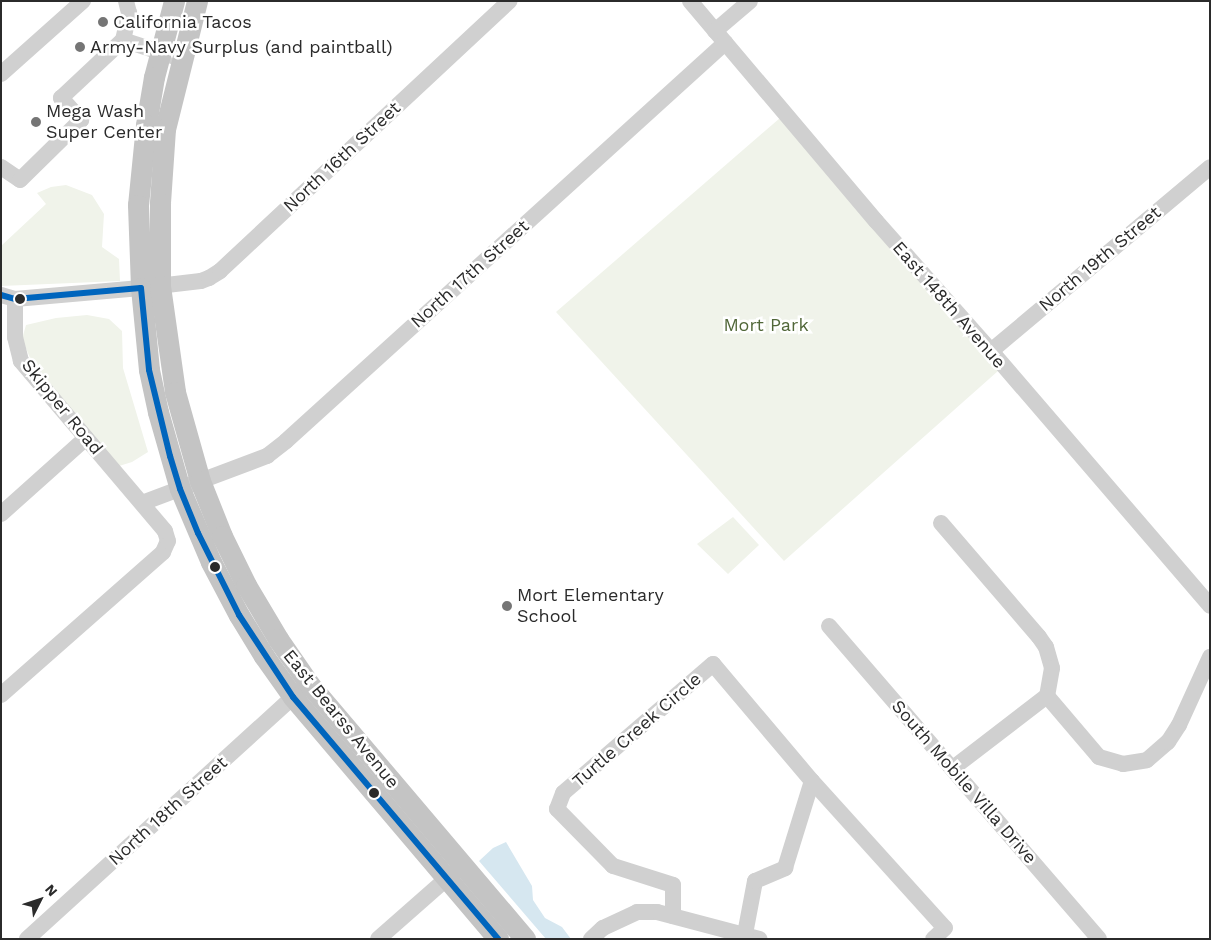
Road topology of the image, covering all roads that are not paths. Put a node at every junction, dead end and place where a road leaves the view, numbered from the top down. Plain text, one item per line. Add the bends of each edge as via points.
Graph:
1 (83, 1) edge
2 (126, 1) edge
3 (174, 1) edge
4 (197, 1) edge
5 (510, 1) edge
6 (690, 1) edge
7 (750, 1) edge
8 (720, 37) junction
9 (124, 40) junction
10 (160, 53) junction
11 (181, 59) junction
12 (1, 74) edge
13 (1, 167) edge
14 (1210, 167) edge
15 (150, 287) junction
16 (8, 297) edge
17 (991, 351) junction
18 (86, 438) junction
19 (200, 481) junction
20 (180, 489) junction
21 (142, 503) junction
22 (1, 514) edge
23 (940, 523) dead end
24 (1207, 597) edge
25 (258, 606) junction
26 (239, 615) junction
27 (829, 626) dead end
28 (1210, 657) edge
29 (301, 690) junction
30 (1, 695) edge
31 (1048, 696) junction
32 (953, 768) junction
33 (812, 781) junction
34 (413, 822) junction
35 (462, 865) junction
36 (446, 879) junction
37 (673, 916) junction
38 (749, 937) edge
39 (27, 939) edge
40 (378, 939) edge
41 (498, 939) edge
42 (525, 939) edge
43 (591, 939) edge
44 (606, 939) edge
45 (933, 939) edge
46 (1099, 939) edge

1 - 12 street
2 - 9 street via 129,13
3 - 10 main road, East Bearss Avenue
4 - 11 main road, East Bearss Avenue
5 - 15 street, North 16th Street via 220,271 201,281
6 - 8 street, East 148th Avenue
7 - 8 street, North 17th Street
8 - 17 street, East 148th Avenue
8 - 19 street, North 17th Street via 286,442 267,456
9 - 10 street
9 - 13 street via 61,98 81,120 20,180
10 - 11 street
10 - 15 main road, East Bearss Avenue via 146,125 138,205
11 - 15 main road, East Bearss Avenue via 165,130
14 - 17 street, North 19th Street
15 - 16 street, Skipper Road
15 - 19 main road, East Bearss Avenue via 174,392
15 - 20 main road, East Bearss Avenue via 149,370
16 - 18 street, Skipper Road via 21,361
17 - 24 street, East 148th Avenue
18 - 21 street, Skipper Road
18 - 22 street
19 - 20 street
19 - 25 main road, East Bearss Avenue via 222,536
20 - 21 street
20 - 26 main road, East Bearss Avenue via 211,562
21 - 30 street, Skipper Road via 165,531 168,541 163,552
23 - 31 street via 1046,647 1052,668
25 - 26 main road
25 - 29 main road, East Bearss Avenue via 278,639
26 - 29 main road, East Bearss Avenue via 264,656
27 - 32 street, South Mobile Villa Drive
28 - 31 street via 1168,742 1147,760 1136,764 1116,763 1099,757
29 - 34 main road, East Bearss Avenue
29 - 39 street, North 18th Street
31 - 32 street
32 - 46 street, South Mobile Villa Drive
33 - 37 street, Turtle Creek Circle via 714,664 563,793 557,808 613,866 673,885
33 - 38 street via 784,868 755,881
33 - 45 street, Turtle Creek Circle via 945,928
34 - 35 main road, East Bearss Avenue
34 - 36 main road, East Bearss Avenue
35 - 36 street
35 - 42 main road, East Bearss Avenue
36 - 40 street
36 - 41 main road, East Bearss Avenue
37 - 38 street
37 - 43 street via 637,912 603,928
37 - 44 street via 638,921

